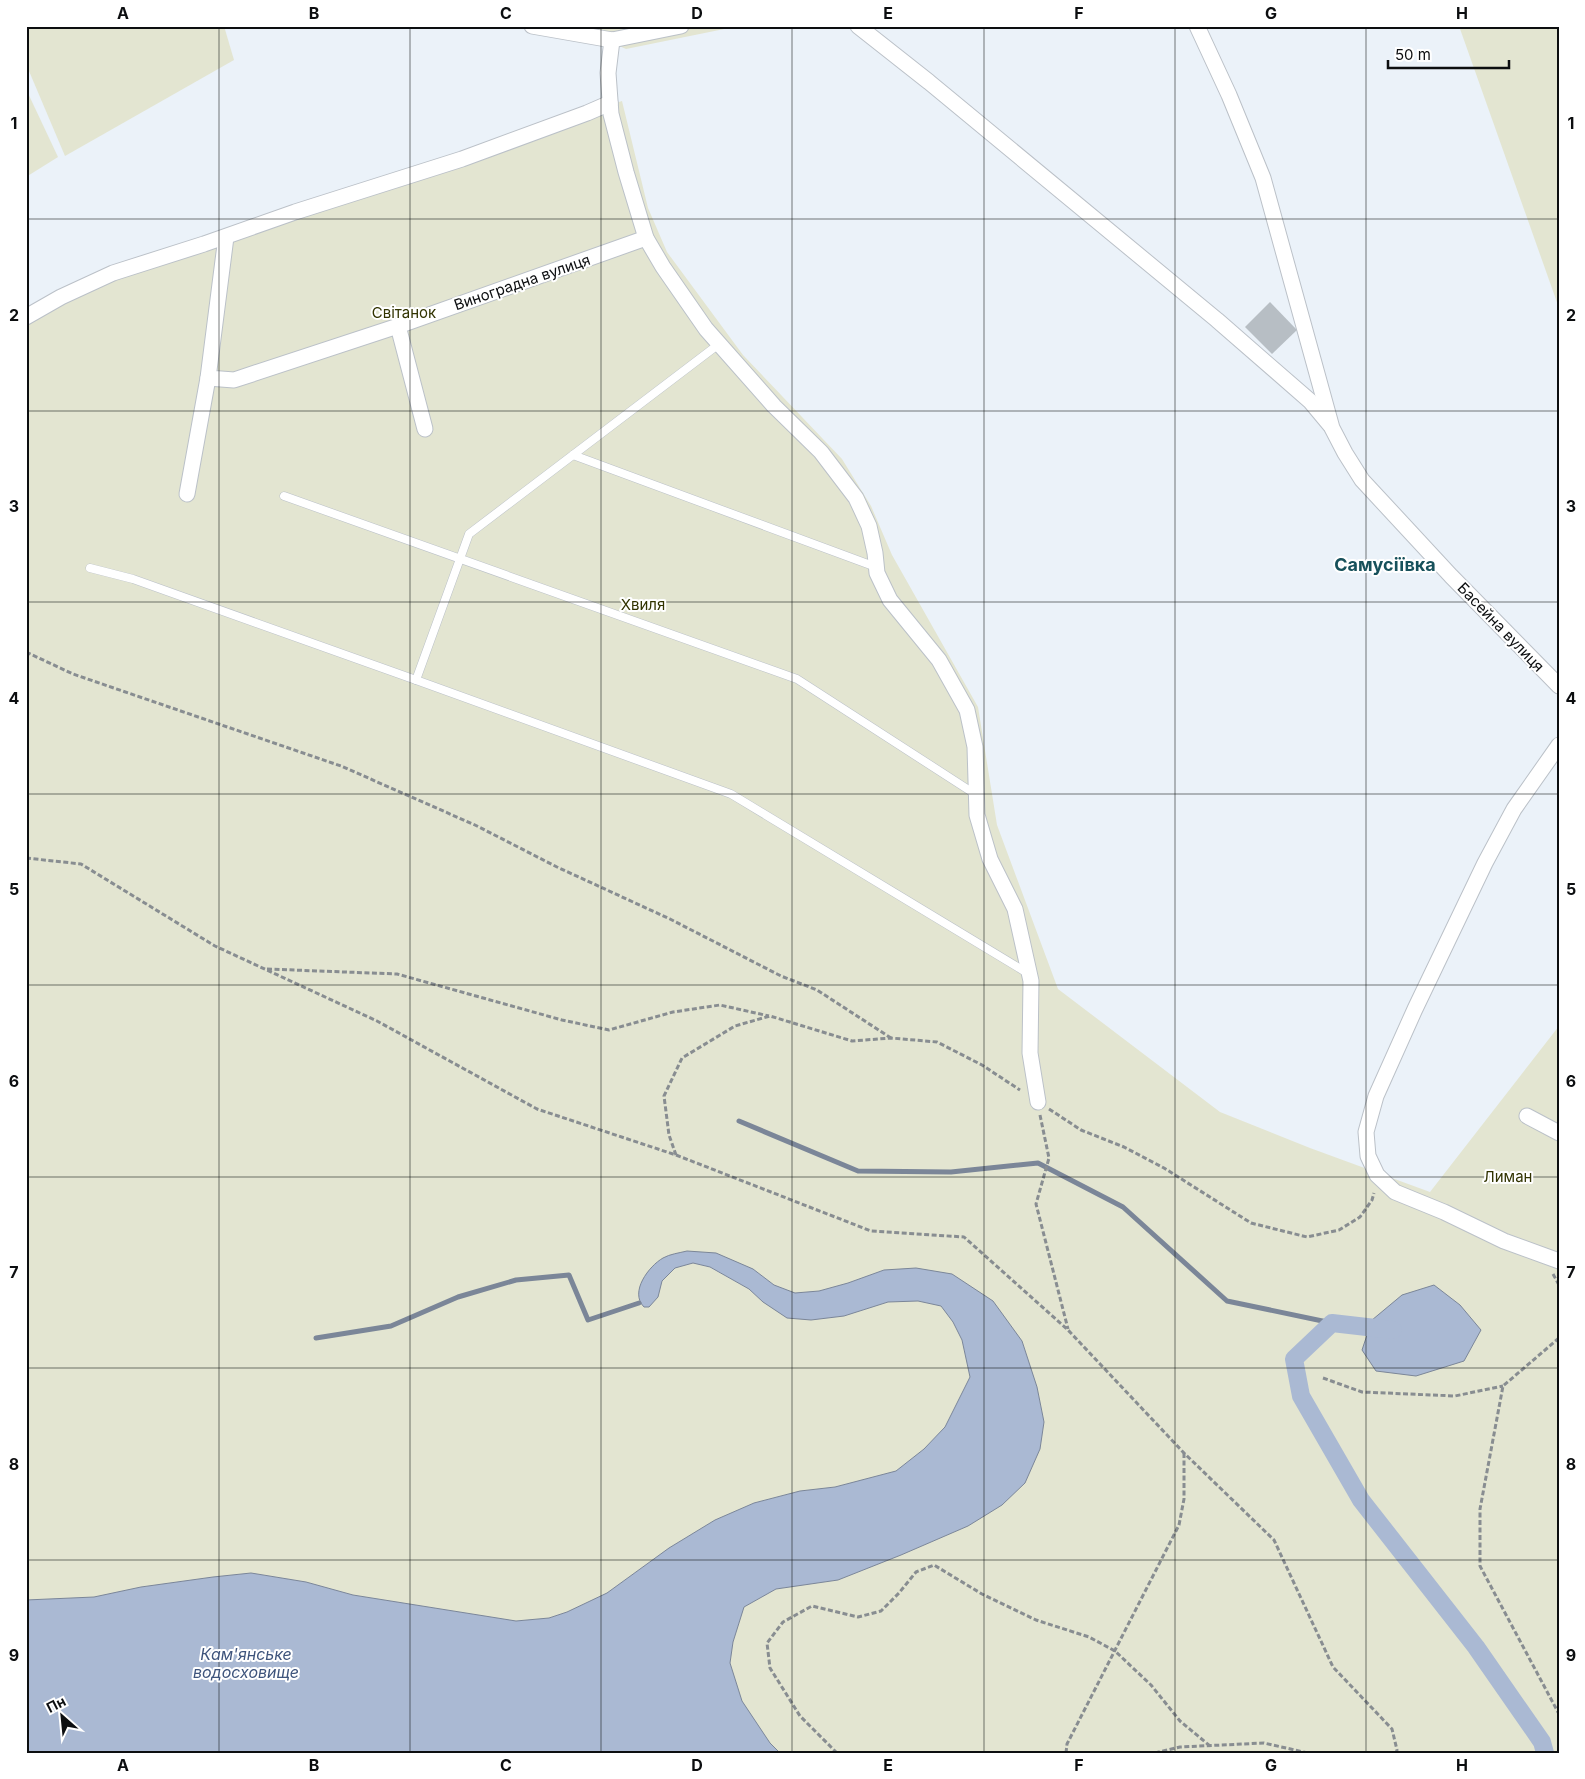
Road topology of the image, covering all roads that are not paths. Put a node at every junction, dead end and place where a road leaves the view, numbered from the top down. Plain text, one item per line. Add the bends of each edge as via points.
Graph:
1 (532, 26) edge
2 (681, 26) edge
3 (858, 26) edge
4 (1197, 26) edge
5 (644, 30) edge
6 (612, 40) junction
7 (610, 103) junction
8 (226, 236) junction
9 (646, 238) junction
10 (26, 317) edge
11 (398, 326) junction
12 (719, 344) junction
13 (208, 378) junction
14 (1332, 428) junction
15 (425, 429) dead end
16 (573, 455) junction
17 (187, 494) dead end
18 (284, 496) dead end
19 (460, 558) junction
20 (876, 567) junction
21 (90, 568) dead end
22 (416, 680) junction
23 (1559, 686) edge
24 (1559, 745) edge
25 (976, 794) junction
26 (1030, 974) junction
27 (1038, 1102) road end
28 (1527, 1116) dead end
29 (1559, 1133) edge
30 (1559, 1261) edge

1 - 6 street
2 - 5 street
3 - 14 street via 1217,320 1310,401
4 - 14 street via 1263,178
5 - 6 street
6 - 7 street via 608,73
7 - 8 street via 462,159
7 - 9 street
8 - 10 street via 113,273
8 - 13 street
9 - 11 street, Виноградна вулиця
9 - 12 street
11 - 13 street, Виноградна вулиця via 234,380
11 - 15 street
12 - 16 lane
12 - 20 street via 774,406 821,452 856,498 869,526
13 - 17 street
14 - 23 street, Басейна вулиця via 1362,480
16 - 19 lane via 469,534
16 - 20 lane
18 - 19 lane
19 - 22 lane
19 - 25 lane via 798,679
20 - 25 street via 890,600 939,660 967,710 976,747
21 - 22 lane via 133,579
22 - 26 lane via 731,794
24 - 30 street via 1514,809 1485,863 1376,1096 1366,1132 1368,1156 1377,1175 1395,1192 1504,1241
25 - 26 street via 976,815 990,859 1015,910
26 - 27 street via 1030,1053
28 - 29 street

